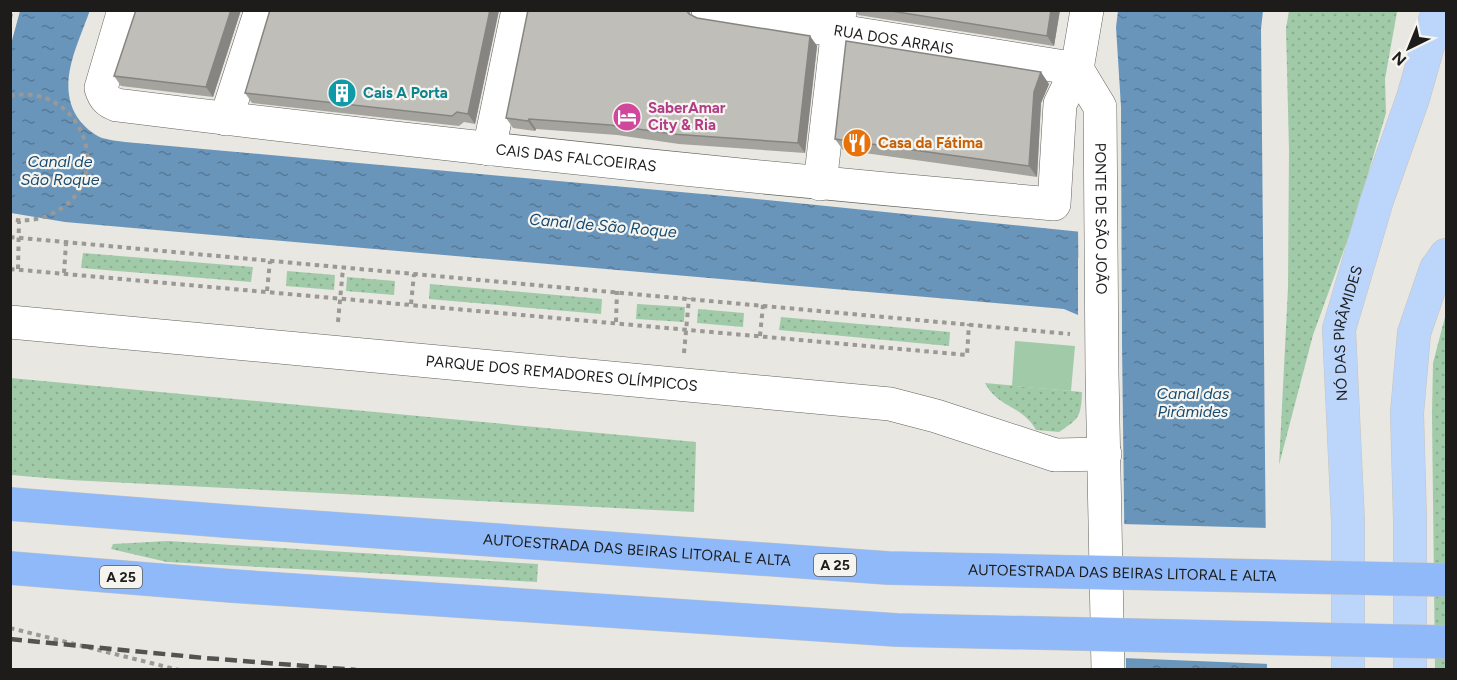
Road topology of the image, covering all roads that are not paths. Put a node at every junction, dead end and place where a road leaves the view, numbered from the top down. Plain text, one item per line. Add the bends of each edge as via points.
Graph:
1 (124, 10) edge
2 (261, 10) edge
3 (518, 10) edge
4 (708, 10) edge
5 (1087, 10) edge
6 (1438, 10) edge
7 (839, 20) edge
8 (1077, 69) junction
9 (226, 119) junction
10 (489, 149) junction
11 (820, 184) junction
12 (1446, 255) edge
13 (10, 322) edge
14 (1105, 454) junction
15 (10, 504) edge
16 (10, 568) edge
17 (1446, 580) edge
18 (1446, 642) edge
19 (1108, 669) edge
20 (1348, 669) edge
21 (1410, 669) edge

1 - 9 street, CAIS DAS FALCOEIRAS via 101,88 103,96 117,105
2 - 9 street
3 - 10 street
4 - 7 street, RUA DOS ARRAIS
5 - 8 street
6 - 20 main road, NÓ DAS PIRÂMIDES via 1339,329 1348,501
7 - 8 street, RUA DOS ARRAIS
7 - 11 street
8 - 11 street, CAIS DAS FALCOEIRAS via 1060,104 1054,204
8 - 14 street, PONTE DE SÃO JOÃO via 1100,107
9 - 10 street, CAIS DAS FALCOEIRAS
10 - 11 street, CAIS DAS FALCOEIRAS
12 - 21 main road via 1436,269 1414,333 1407,413
13 - 14 street, PARQUE DOS REMADORES OLÍMPICOS via 890,404 1055,455
14 - 19 street, PONTE DE SÃO JOÃO
15 - 17 highway, AUTOESTRADA DAS BEIRAS LITORAL E ALTA / A 25, bridge via 888,568
16 - 18 highway, A 25, bridge via 897,630

